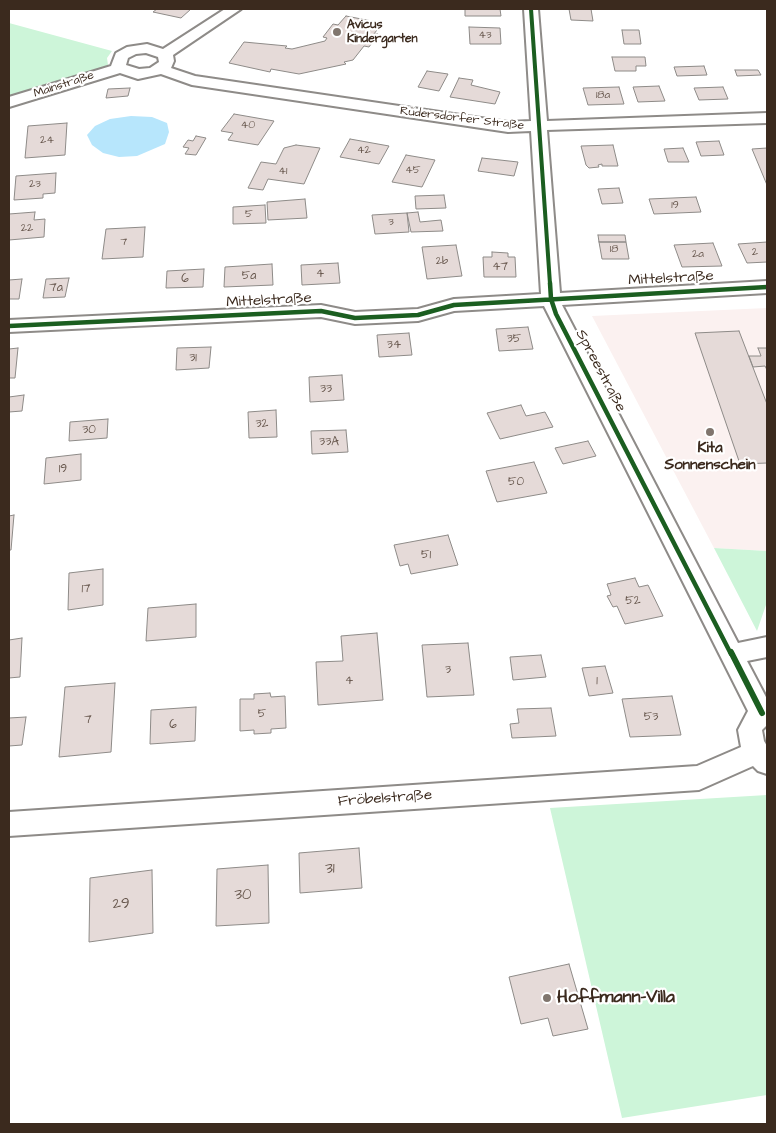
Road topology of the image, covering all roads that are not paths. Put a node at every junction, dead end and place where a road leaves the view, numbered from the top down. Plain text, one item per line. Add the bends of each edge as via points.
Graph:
1 (234, 9) edge
2 (531, 9) edge
3 (162, 61) junction
4 (120, 68) junction
5 (9, 102) edge
6 (767, 118) edge
7 (538, 126) junction
8 (767, 287) edge
9 (551, 299) junction
10 (9, 326) edge
11 (767, 647) edge
12 (731, 654) junction
13 (765, 713) edge
14 (762, 758) edge
15 (9, 824) edge

1 - 3 street
2 - 7 street, Spreestraße
3 - 4 street via 138,74
3 - 4 street, Rüdersdorfer Straße via 154,49 132,50 121,56
3 - 7 street, Rüdersdorfer Straße via 192,80 464,121
4 - 5 street, Mainstraße
6 - 7 street, Rüdersdorfer Straße
7 - 9 street, Spreestraße
8 - 9 street, Mittelstraße
9 - 10 street, Mittelstraße via 454,304 418,316 355,318 321,311
9 - 12 street, Spreestraße
11 - 12 street
12 - 13 street, Spreestraße
13 - 14 street, Spreestraße via 755,720 750,730 751,741
14 - 15 street, Fröbelstraße via 699,778

